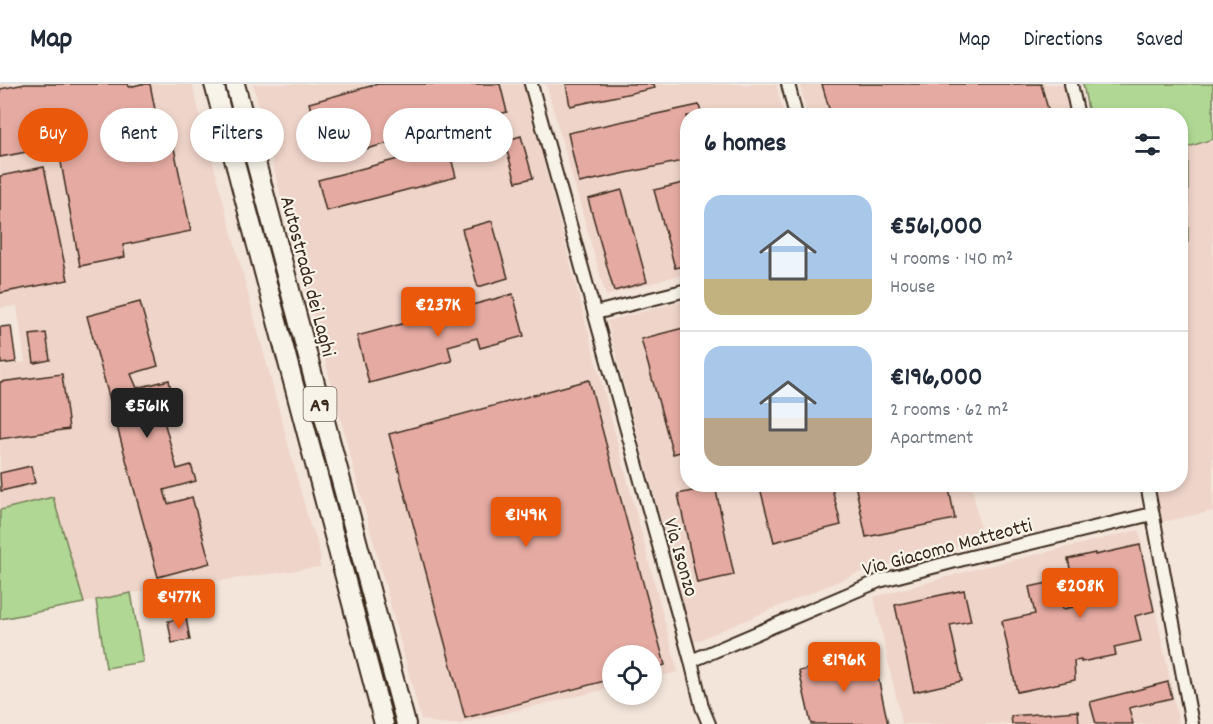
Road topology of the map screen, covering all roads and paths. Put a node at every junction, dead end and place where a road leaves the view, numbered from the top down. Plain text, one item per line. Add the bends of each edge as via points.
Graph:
1 (214, 84) edge
2 (235, 84) edge
3 (531, 84) edge
4 (788, 84) edge
5 (1071, 84) edge
6 (794, 108) edge
7 (1076, 108) edge
8 (680, 292) edge
9 (595, 313) junction
10 (342, 486) junction
11 (1148, 492) edge
12 (1152, 514) junction
13 (691, 661) junction
14 (702, 707) junction
15 (384, 724) edge
16 (406, 724) edge
17 (415, 724) edge
18 (702, 724) edge
19 (709, 724) edge
20 (1192, 724) edge

1 - 15 highway, Autostrada dei Laghi / A9
2 - 10 highway, Autostrada dei Laghi / A9
3 - 9 street, Via Isonzo
4 - 6 street
5 - 7 street
8 - 9 street
9 - 13 street, Via Isonzo
10 - 16 highway, Autostrada dei Laghi / A9
10 - 17 highway via 372,570
11 - 12 street
12 - 13 street, Via Giacomo Matteotti via 879,581
12 - 20 street
13 - 14 street, Via Isonzo
14 - 18 street, Via Isonzo
14 - 19 street, Via Isonzo

